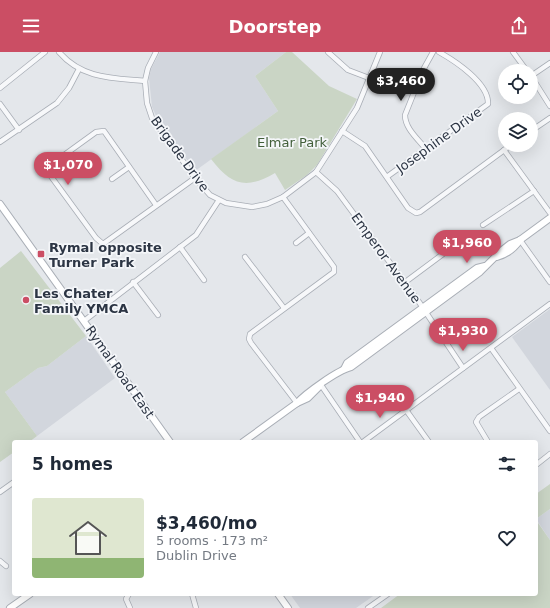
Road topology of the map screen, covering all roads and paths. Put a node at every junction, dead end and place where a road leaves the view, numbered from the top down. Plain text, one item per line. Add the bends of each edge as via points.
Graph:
1 (45, 52) edge
2 (59, 52) edge
3 (156, 52) edge
4 (328, 52) edge
5 (380, 52) edge
6 (433, 52) edge
7 (439, 52) edge
8 (513, 52) edge
9 (550, 63) edge
10 (522, 64) edge
11 (79, 69) junction
12 (538, 71) edge
13 (369, 78) junction
14 (145, 81) junction
15 (538, 87) edge
16 (0, 88) edge
17 (0, 104) edge
18 (550, 106) edge
19 (550, 118) edge
20 (538, 126) edge
21 (19, 130) junction
22 (342, 131) junction
23 (0, 142) edge
24 (425, 148) junction
25 (501, 152) edge
26 (505, 152) edge
27 (129, 167) junction
28 (316, 172) junction
29 (388, 176) junction
30 (195, 178) junction
31 (112, 179) dead end
32 (534, 191) junction
33 (283, 198) junction
34 (219, 200) junction
35 (0, 204) edge
36 (156, 205) junction
37 (550, 213) edge
38 (550, 218) edge
39 (483, 225) dead end
40 (309, 233) junction
41 (520, 240) junction
42 (296, 243) dead end
43 (180, 247) junction
44 (443, 254) dead end
45 (245, 257) dead end
46 (204, 280) dead end
47 (133, 282) junction
48 (404, 282) junction
49 (550, 282) edge
50 (550, 304) edge
51 (284, 308) junction
52 (424, 310) junction
53 (158, 315) dead end
54 (84, 321) junction
55 (491, 348) junction
56 (463, 368) junction
57 (321, 385) junction
58 (519, 389) junction
59 (297, 403) junction
60 (406, 410) junction
61 (550, 431) edge
62 (169, 440) edge
63 (246, 440) edge
64 (359, 440) edge
65 (366, 440) edge
66 (428, 440) edge
67 (487, 440) edge
68 (550, 454) edge
69 (538, 463) edge
70 (12, 483) edge
71 (0, 492) edge
72 (0, 561) edge
73 (6, 566) dead end
74 (27, 596) edge
75 (128, 596) edge
76 (193, 596) edge
77 (279, 596) edge
78 (385, 596) edge
79 (10, 608) edge
80 (130, 608) edge
81 (196, 608) edge
82 (288, 608) edge
83 (368, 608) edge

1 - 16 street
2 - 11 street
3 - 14 street, Brigade Drive
4 - 13 street via 348,70
5 - 13 street, Brigade Drive
6 - 24 street via 405,115 408,126
7 - 24 street, Josephine Drive via 466,68 486,94 488,104
8 - 10 street
9 - 12 street
11 - 14 street via 99,76
11 - 21 street via 57,103
13 - 22 street, Brigade Drive via 360,102
14 - 30 street, Brigade Drive via 147,103 152,118
15 - 18 street
17 - 21 street
19 - 20 street
21 - 23 street
22 - 28 street, Brigade Drive
22 - 29 street via 365,146
24 - 29 street, Josephine Drive
25 - 29 street via 416,213 408,208
26 - 32 street
27 - 31 street
27 - 36 street
27 - 36 street via 104,131 99,131 50,164 48,171 103,244
28 - 33 street, Brigade Drive
28 - 48 street, Emperor Avenue via 337,191
30 - 34 street, Brigade Drive via 210,195
30 - 36 street
32 - 37 street
32 - 39 street
33 - 34 street, Brigade Drive via 252,207
33 - 40 street
34 - 43 street via 200,230
35 - 54 main road, Rymal Road East
38 - 41 main road
40 - 42 street
40 - 51 street via 334,267 334,272
41 - 49 street
41 - 52 main road via 514,248 485,266 477,268
43 - 46 street
43 - 47 street
44 - 48 street
45 - 51 street
47 - 53 street
47 - 54 street
48 - 52 street, Emperor Avenue
50 - 55 street
51 - 59 street via 252,331 249,339
52 - 56 street, Emperor Avenue
52 - 57 main road via 347,363 344,369
54 - 62 main road, Rymal Road East
55 - 56 street
55 - 58 street
56 - 60 street
57 - 59 main road via 308,398
57 - 64 street
58 - 61 street
58 - 67 street via 479,417 476,422
59 - 63 main road
60 - 65 street
60 - 66 street
68 - 69 street
70 - 71 street
72 - 73 street
74 - 79 main road
75 - 80 street via 126,601
76 - 81 street
77 - 82 main road
78 - 83 street

